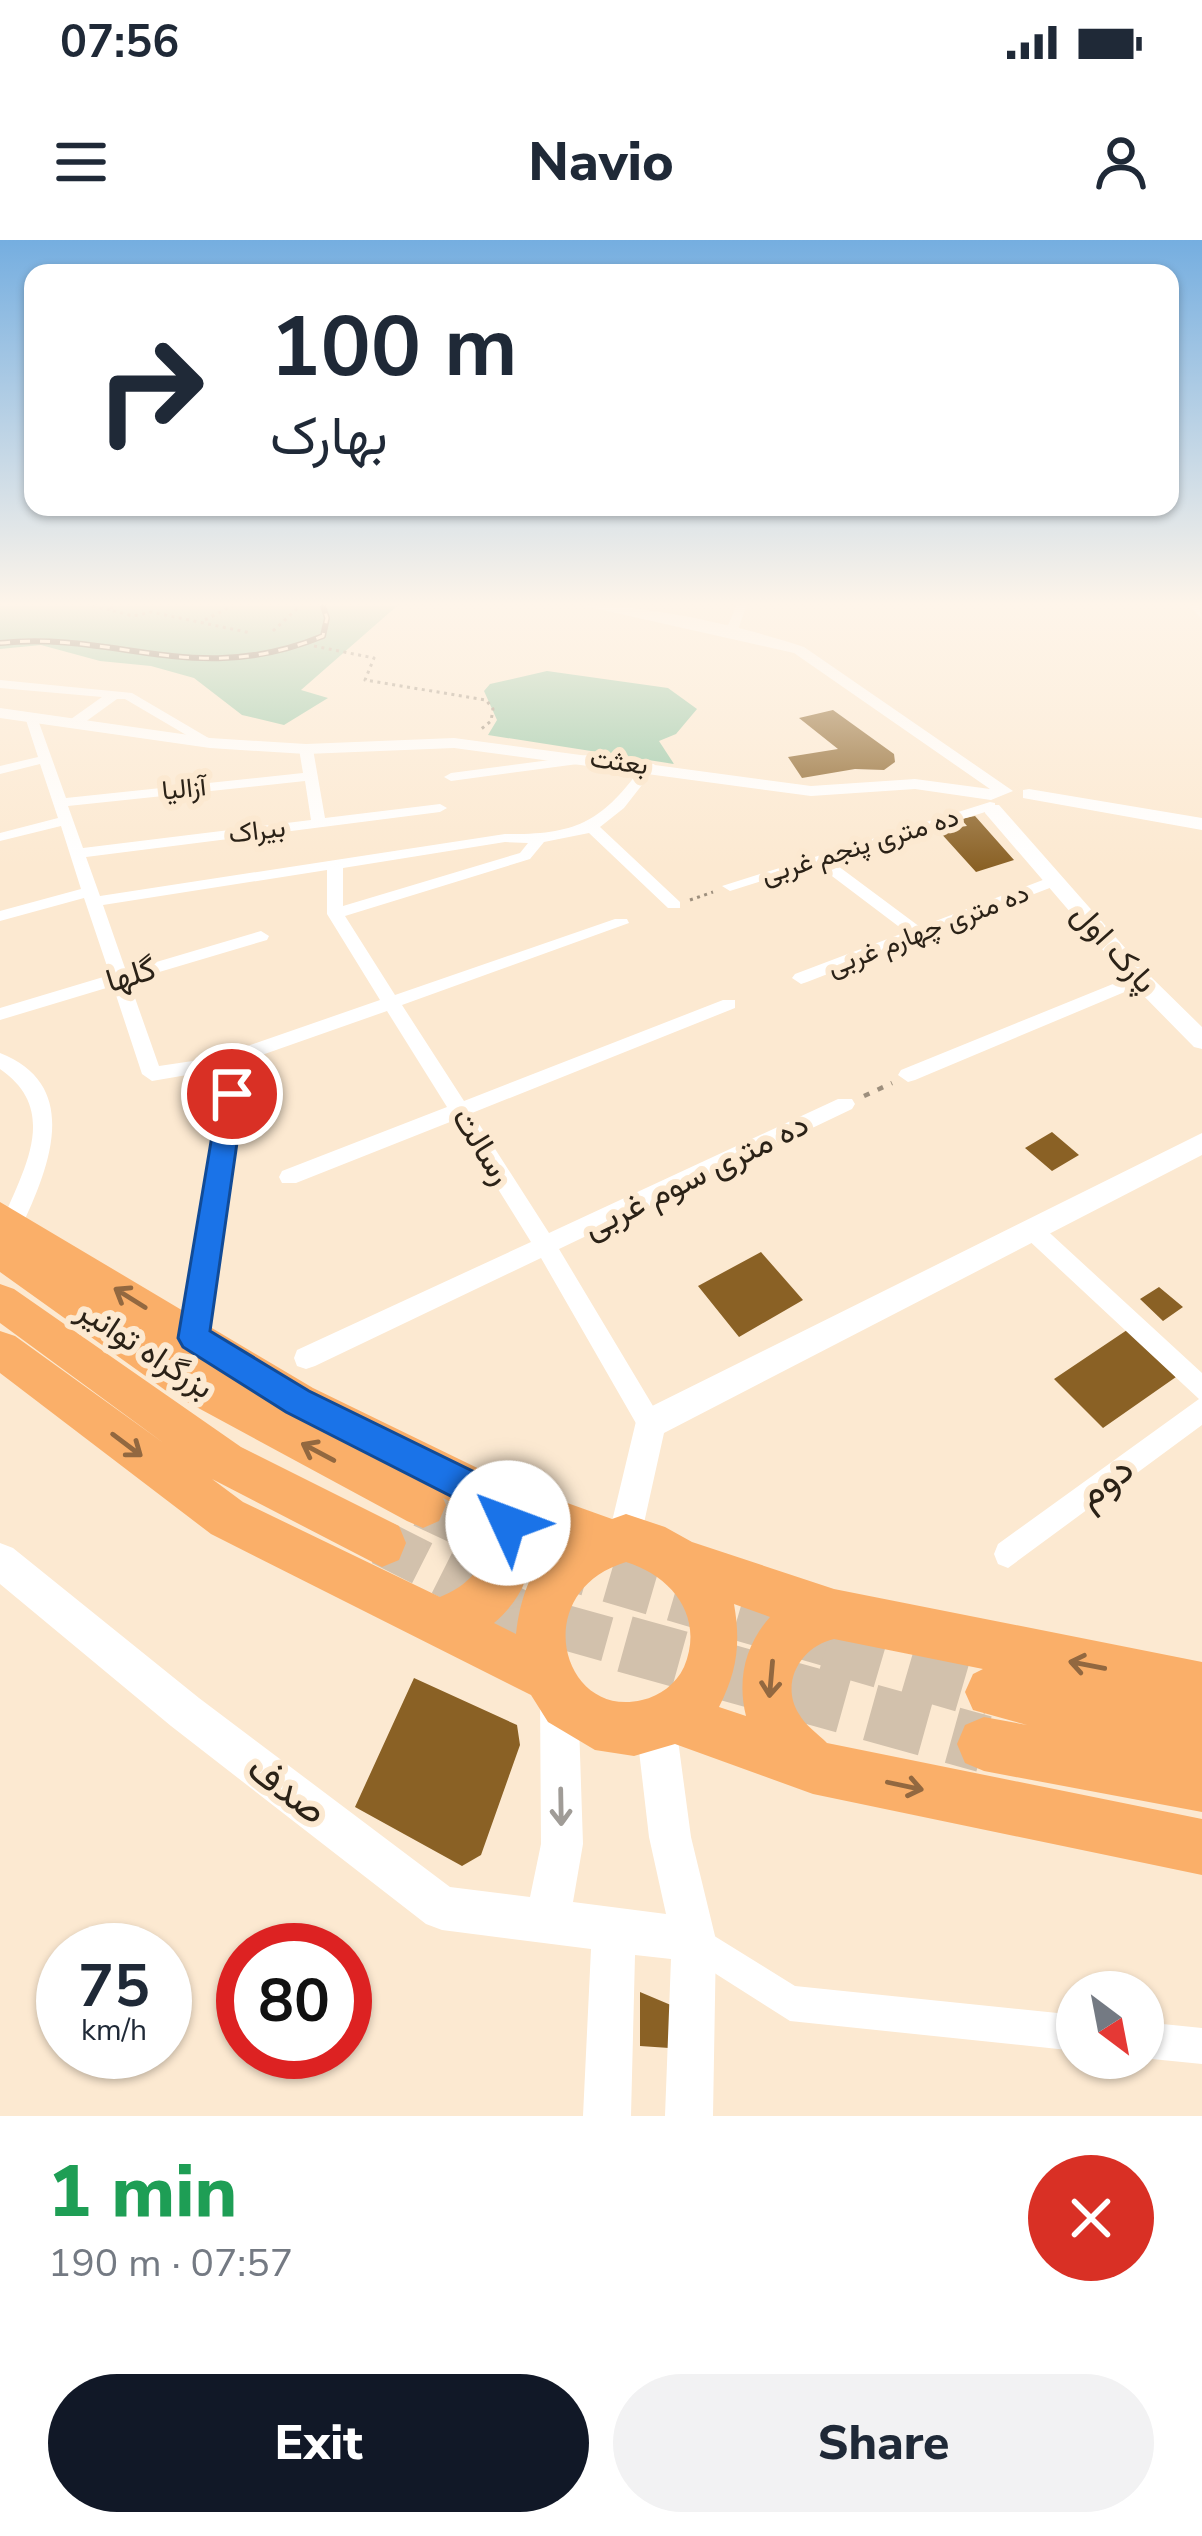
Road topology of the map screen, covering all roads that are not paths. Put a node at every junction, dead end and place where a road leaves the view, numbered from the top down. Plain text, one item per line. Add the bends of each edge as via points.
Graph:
1 (110, 694) edge
2 (115, 694) junction
3 (859, 694) edge
4 (0, 713) edge
5 (31, 717) junction
6 (76, 722) junction
7 (209, 742) junction
8 (306, 749) junction
9 (45, 759) junction
10 (592, 759) junction
11 (649, 766) junction
12 (0, 770) edge
13 (310, 776) junction
14 (452, 777) dead end
15 (1029, 794) junction
16 (994, 800) junction
17 (1082, 806) junction
18 (440, 808) dead end
19 (61, 812) junction
20 (319, 823) junction
21 (1202, 824) edge
22 (1034, 826) junction
23 (590, 827) junction
24 (0, 837) edge
25 (538, 839) junction
26 (74, 854) junction
27 (819, 859) junction
28 (335, 865) junction
29 (1054, 881) junction
30 (730, 886) road end
31 (90, 897) junction
32 (674, 905) road end
33 (335, 914) junction
34 (0, 916) edge
35 (621, 923) dead end
36 (918, 933) junction
37 (261, 935) dead end
38 (802, 978) dead end
39 (119, 979) junction
40 (1140, 979) junction
41 (391, 1002) junction
42 (729, 1004) dead end
43 (1, 1014) edge
44 (1202, 1041) edge
45 (0, 1060) edge
46 (908, 1075) road end
47 (232, 1094) dead end
48 (845, 1105) road end
49 (459, 1110) junction
50 (1202, 1143) edge
51 (289, 1177) dead end
52 (1032, 1230) junction
53 (4, 1231) edge
54 (546, 1247) junction
55 (0, 1301) edge
56 (194, 1338) junction
57 (0, 1349) edge
58 (307, 1358) dead end
59 (1202, 1389) edge
60 (1202, 1410) edge
61 (650, 1424) junction
62 (491, 1498) junction
63 (423, 1505) tunnel mouth
64 (616, 1539) junction
65 (382, 1544) tunnel mouth
66 (1008, 1554) dead end
67 (0, 1561) edge
68 (687, 1564) junction
69 (835, 1614) junction
70 (436, 1624) junction
71 (554, 1685) junction
72 (1202, 1688) edge
73 (664, 1721) junction
74 (1202, 1734) edge
75 (813, 1767) junction
76 (1202, 1785) edge
77 (1202, 1847) edge
78 (548, 1919) junction
79 (614, 1927) junction
80 (694, 1940) junction
81 (1056, 2031) edge
82 (1164, 2042) edge
83 (1202, 2046) edge
84 (607, 2116) edge
85 (689, 2116) edge

1 - 2 street
2 - 6 street
2 - 7 street
3 - 16 main road
4 - 5 main road, بعثت
5 - 6 main road, بعثت
5 - 9 street
6 - 7 main road, بعثت
7 - 8 main road, بعثت
8 - 10 main road, بعثت via 461,743
8 - 13 street
9 - 12 street
9 - 19 street
10 - 11 main road, بعثت
10 - 14 street
11 - 16 main road, بعثت via 811,791 915,784
11 - 23 street via 619,811
13 - 19 street, آزالیا
13 - 20 street
15 - 16 main road
15 - 17 main road
15 - 22 main road via 1041,802
16 - 22 main road
16 - 22 main road
16 - 27 street, ده متری پنجم غربی
17 - 21 main road
17 - 22 main road
18 - 20 street, بیراک
19 - 24 street, آزالیا
19 - 26 street
20 - 26 street, بیراک
22 - 29 main road, پارک اول
23 - 25 street
23 - 32 street
25 - 28 street
25 - 33 street via 525,856
26 - 31 street
27 - 30 street, ده متری پنجم غربی
27 - 36 street
28 - 31 street
28 - 33 street
29 - 36 street, ده متری چهارم غربی
29 - 40 main road, پارک اول
31 - 34 street
31 - 39 street
33 - 41 street, رسالت
35 - 41 street
36 - 38 street, ده متری چهارم غربی
37 - 39 street, گلها
39 - 41 street via 152,1074 215,1064
39 - 43 street, گلها
40 - 44 main road, پارک اول
40 - 46 street
41 - 49 street, رسالت
42 - 49 street
45 - 53 street via 25,1073 43,1100 45,1135
47 - 56 street
48 - 54 street, ده متری سوم غربی
49 - 51 street
49 - 54 street, رسالت
50 - 52 main road
52 - 59 street
52 - 61 main road
56 -> 53 highway
63 -> 53 highway, بزرگراه توانیر via 180,1376
54 - 58 street, ده متری سوم غربی
54 - 61 street, رسالت
55 - 65 highway, بزرگراه توانیر via 225,1462
56 - 62 highway via 298,1402
57 -> 70 highway via 227,1517
60 - 66 street, دوم
61 - 64 main road
62 - 64 highway
62 - 70 highway via 508,1523 510,1557 497,1589 471,1613
64 - 68 highway via 648,1541
64 - 71 highway via 583,1550 548,1590 539,1647
67 - 78 main road, صدف via 442,1908
68 - 69 highway
68 - 73 highway via 709,1599 716,1642 695,1697
72 -> 69 highway
69 -> 75 highway via 799,1622 774,1649 766,1690 776,1729
70 - 71 highway
71 - 73 highway via 574,1710 614,1728
71 -> 78 main road via 562,1844
73 - 75 highway
73 - 80 main road via 670,1837
74 - 76 highway via 987,1718
75 -> 77 highway
78 - 79 main road, صدف
79 - 80 main road, صدف
79 - 84 main road
80 - 81 street via 790,2003
80 - 85 main road
82 - 83 street

